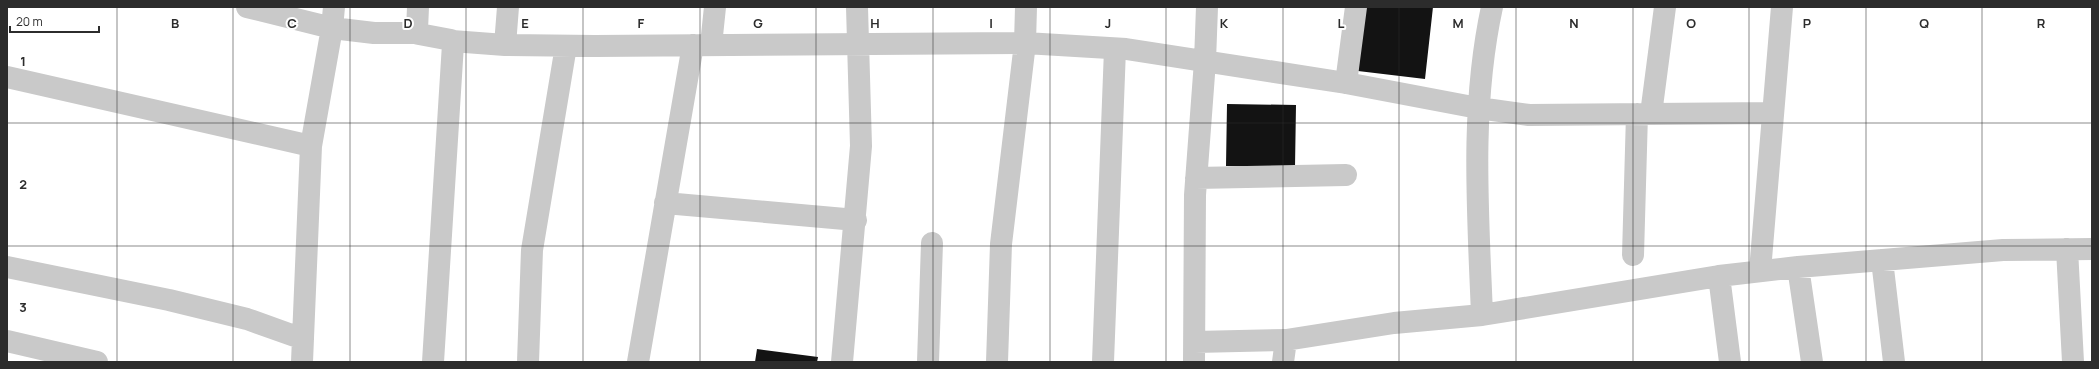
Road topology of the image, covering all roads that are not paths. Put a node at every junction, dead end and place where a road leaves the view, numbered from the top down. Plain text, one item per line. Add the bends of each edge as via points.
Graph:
1 (247, 7) edge
2 (334, 7) edge
3 (418, 7) edge
4 (508, 7) edge
5 (715, 7) edge
6 (857, 7) edge
7 (1026, 7) edge
8 (1207, 7) edge
9 (1356, 7) edge
10 (1492, 7) edge
11 (1665, 7) edge
12 (1782, 7) edge
13 (332, 28) junction
14 (417, 33) junction
15 (452, 41) junction
16 (1025, 43) junction
17 (505, 45) junction
18 (702, 45) junction
19 (858, 45) junction
20 (566, 46) junction
21 (1115, 49) junction
22 (1205, 61) junction
23 (7, 78) edge
24 (1346, 83) junction
25 (1478, 108) junction
26 (1773, 113) junction
27 (1644, 114) junction
28 (311, 146) junction
29 (1346, 175) dead end
30 (1196, 178) junction
31 (666, 203) junction
32 (856, 220) junction
33 (932, 243) dead end
34 (2092, 248) edge
35 (2067, 249) junction
36 (1633, 256) dead end
37 (1882, 260) junction
38 (1798, 267) junction
39 (7, 268) edge
40 (1760, 272) junction
41 (1719, 276) junction
42 (1482, 315) junction
43 (303, 339) junction
44 (1286, 340) junction
45 (7, 341) edge
46 (1195, 352) edge
47 (97, 362) edge
48 (302, 362) edge
49 (433, 362) edge
50 (528, 362) edge
51 (638, 362) edge
52 (842, 362) edge
53 (928, 362) edge
54 (998, 362) edge
55 (1103, 362) edge
56 (1283, 362) edge
57 (1730, 362) edge
58 (1812, 362) edge
59 (1894, 362) edge
60 (2073, 362) edge

1 - 13 street
2 - 13 street
3 - 14 street
4 - 17 street
5 - 18 street
6 - 19 street
7 - 16 street
8 - 22 street
9 - 24 street
10 - 25 street via 1485,37
11 - 27 street
12 - 26 street
13 - 14 street via 374,33
13 - 28 street
14 - 15 street
15 - 17 street
15 - 49 street
16 - 19 street
16 - 21 street
16 - 54 street via 1001,244
17 - 20 street
18 - 19 street
18 - 20 street
18 - 31 street
19 - 32 street via 861,146
20 - 50 street via 532,250
21 - 22 street
21 - 55 street
22 - 24 street
22 - 30 street
23 - 28 street
24 - 25 street
25 - 27 street via 1529,115
25 - 42 street via 1477,189
26 - 27 street
26 - 40 street
27 - 36 street
28 - 43 street
29 - 30 street
30 - 46 street
31 - 32 street
31 - 51 street
32 - 52 street
33 - 53 street
34 - 35 street
35 - 37 street via 2003,250
35 - 60 street
37 - 38 street
37 - 59 street
38 - 40 street
38 - 58 street
39 - 43 street via 169,300 247,319
40 - 41 street
41 - 42 street
41 - 57 street
42 - 44 street via 1394,323
43 - 48 street
44 - 46 street
44 - 56 street
45 - 47 street

